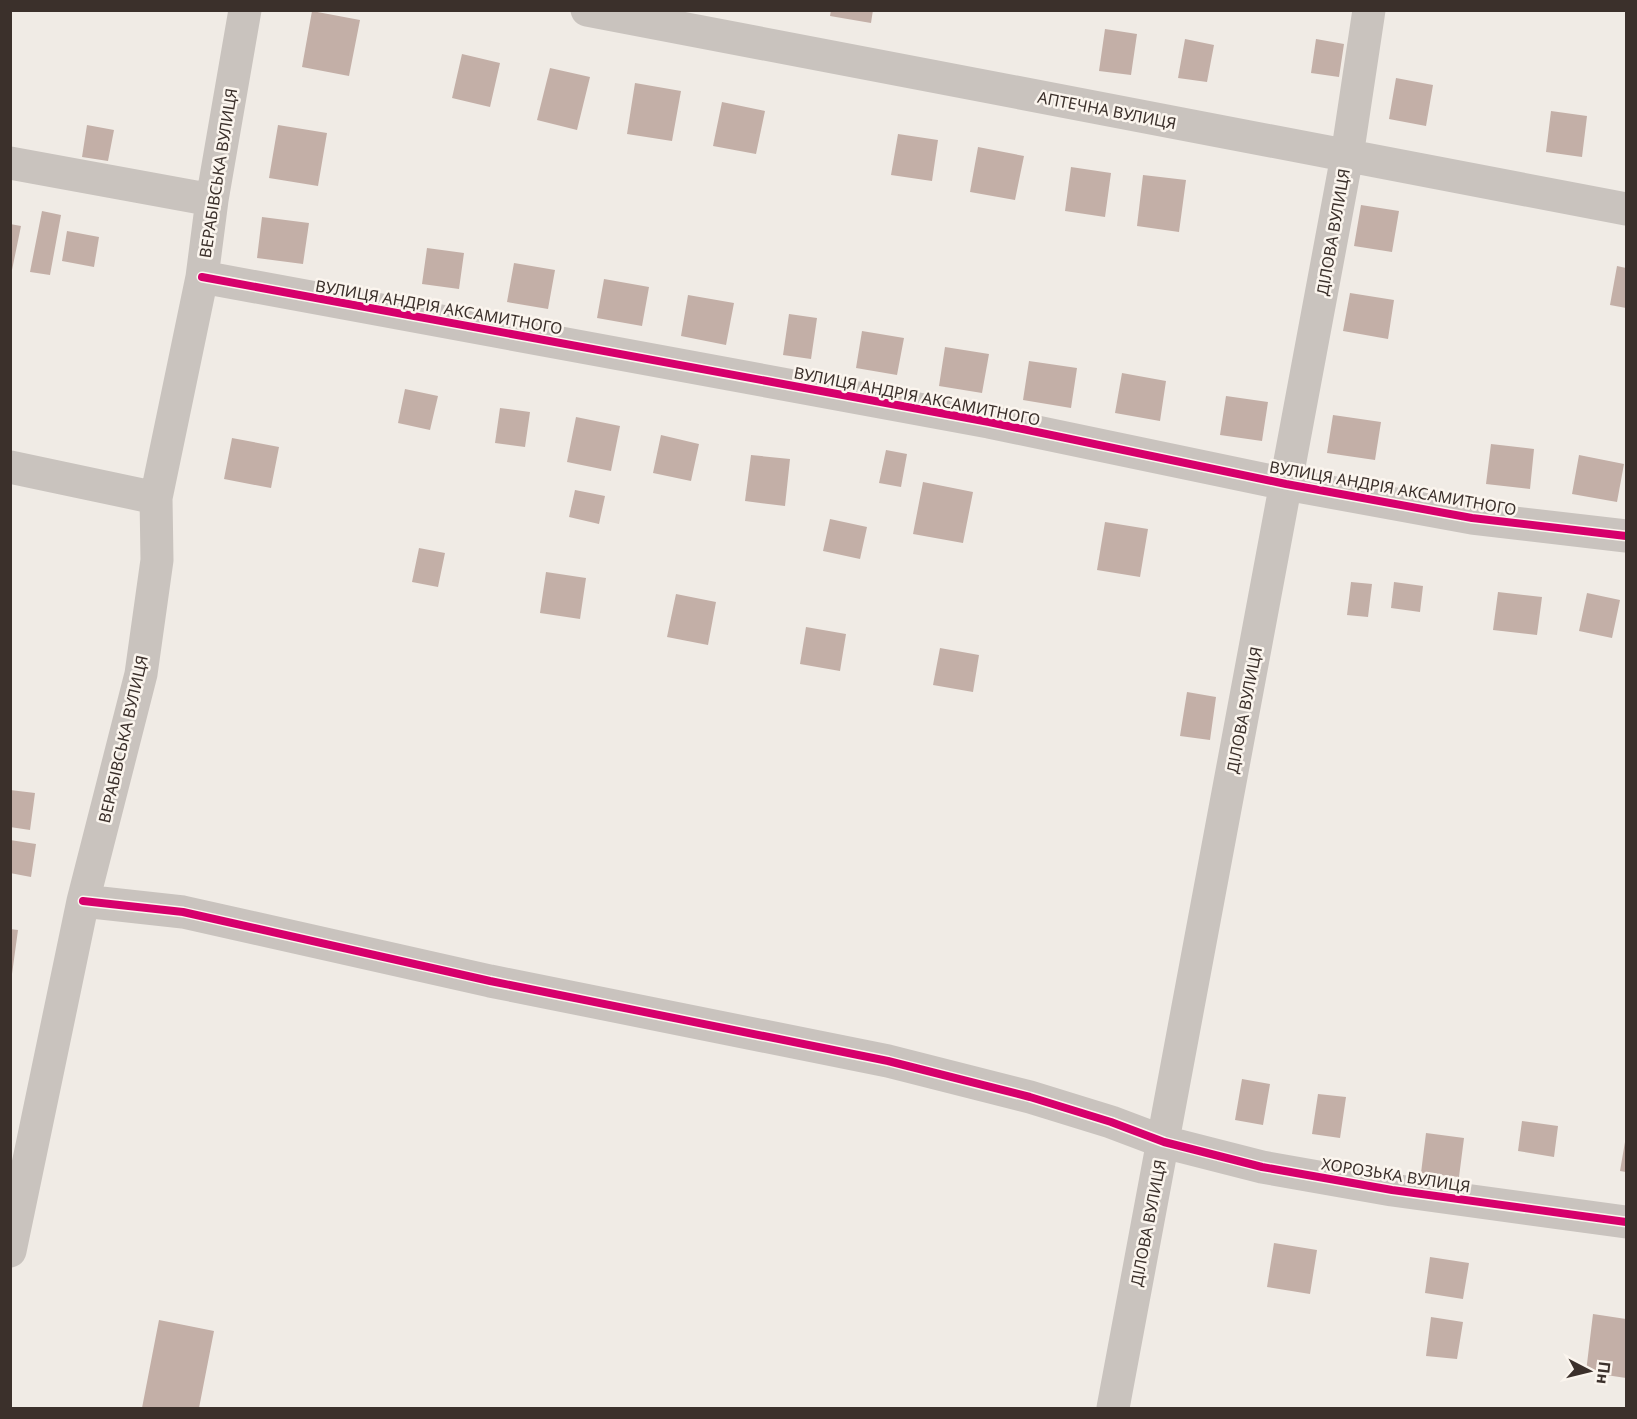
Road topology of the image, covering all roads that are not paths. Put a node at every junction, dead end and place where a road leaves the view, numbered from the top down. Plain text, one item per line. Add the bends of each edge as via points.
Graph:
1 (245, 10) edge
2 (587, 10) edge
3 (1369, 10) edge
4 (1347, 156) junction
5 (10, 163) edge
6 (212, 200) junction
7 (1626, 209) edge
8 (202, 277) junction
9 (10, 466) edge
10 (1286, 484) junction
11 (156, 498) junction
12 (1626, 536) edge
13 (83, 901) junction
14 (1164, 1142) junction
15 (1626, 1222) edge
16 (10, 1251) edge
17 (1113, 1408) edge

1 - 6 street, ВЕРАБІВСЬКА ВУЛИЦЯ
2 - 4 street, АПТЕЧНА ВУЛИЦЯ
3 - 4 street, ДІЛОВА ВУЛИЦЯ
4 - 7 street, АПТЕЧНА ВУЛИЦЯ
4 - 10 street, ДІЛОВА ВУЛИЦЯ
5 - 6 street
6 - 8 street, ВЕРАБІВСЬКА ВУЛИЦЯ
8 - 10 street, ВУЛИЦЯ АНДРІЯ АКСАМИТНОГО via 989,422
8 - 11 street, ВЕРАБІВСЬКА ВУЛИЦЯ
9 - 11 street
10 - 12 street, ВУЛИЦЯ АНДРІЯ АКСАМИТНОГО via 1472,518
10 - 14 street, ДІЛОВА ВУЛИЦЯ
11 - 13 street, ВЕРАБІВСЬКА ВУЛИЦЯ via 157,560 141,674
13 - 14 street, ХОРОЗЬКА ВУЛИЦЯ via 183,912 490,981 888,1061 1030,1097
13 - 16 street, ВЕРАБІВСЬКА ВУЛИЦЯ
14 - 15 street, ХОРОЗЬКА ВУЛИЦЯ via 1262,1167 1370,1186
14 - 17 street, ДІЛОВА ВУЛИЦЯ

